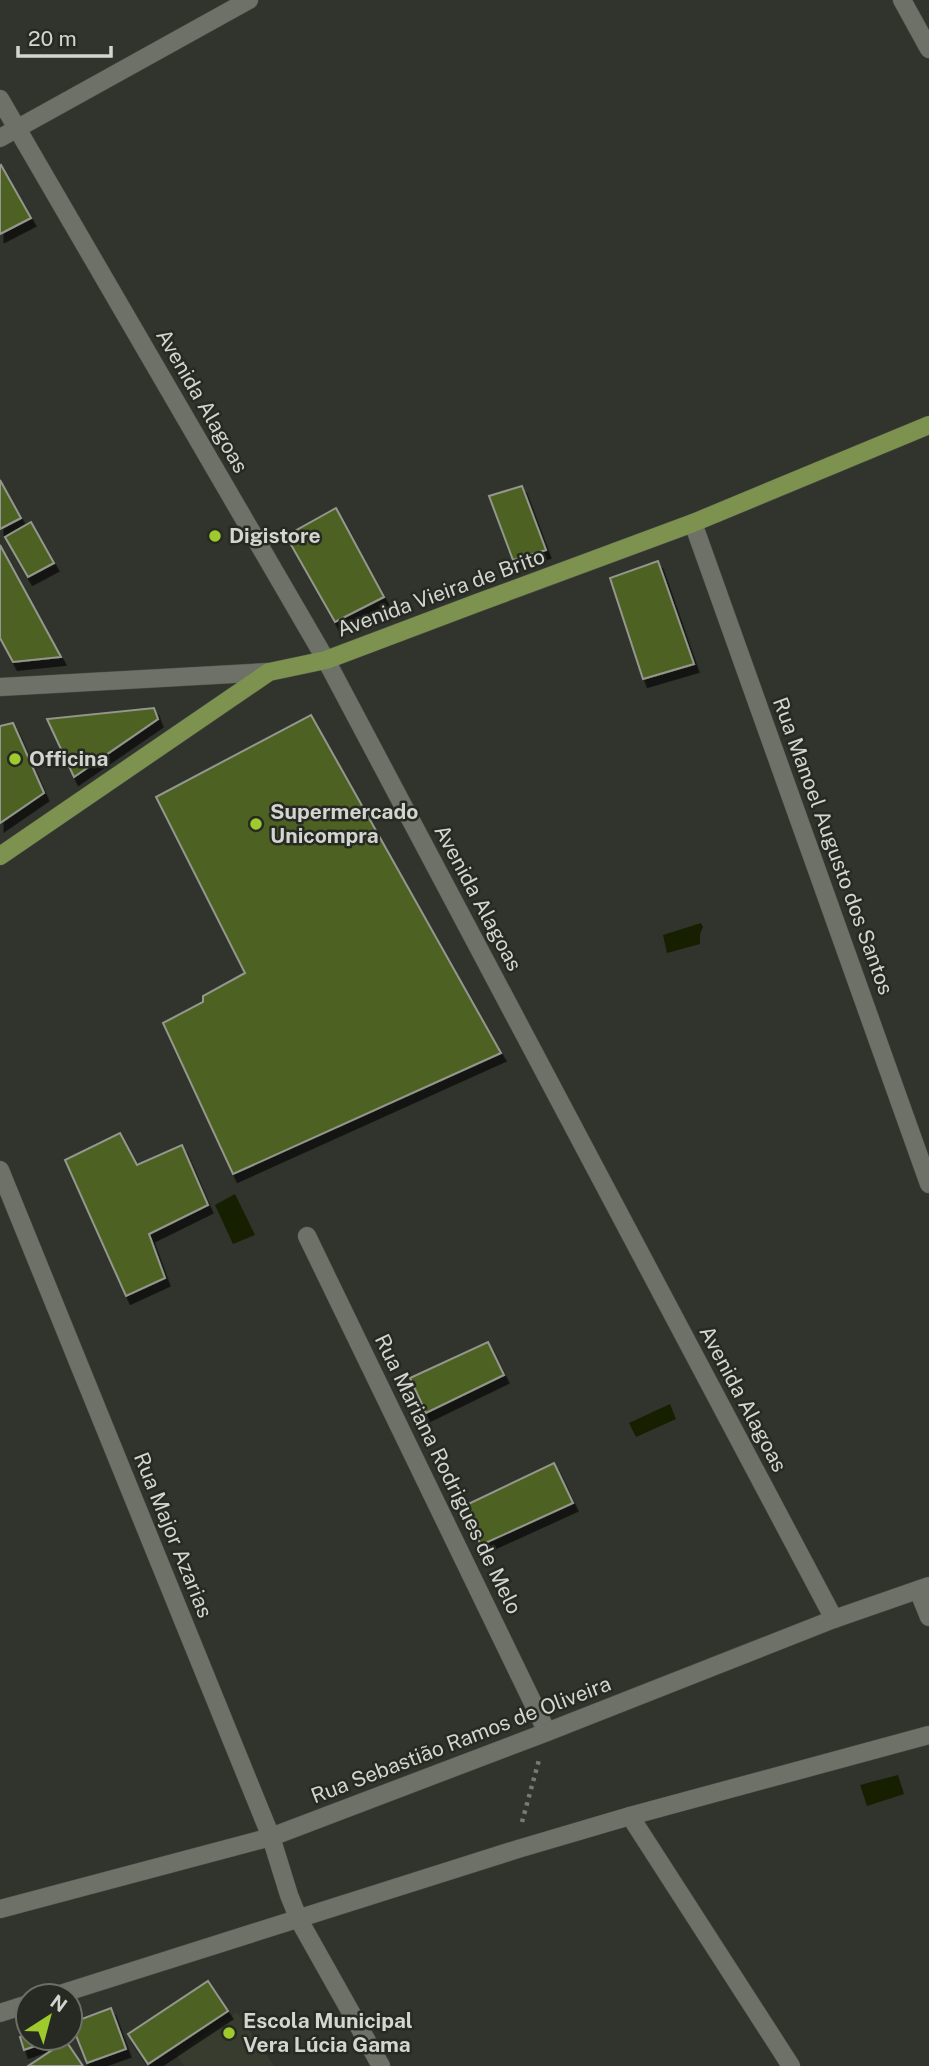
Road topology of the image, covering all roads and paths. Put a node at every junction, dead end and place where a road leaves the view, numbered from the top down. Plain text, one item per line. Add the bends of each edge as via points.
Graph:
1 (249, 0) edge
2 (902, 0) edge
3 (929, 49) edge
4 (0, 99) edge
5 (16, 129) junction
6 (0, 138) edge
7 (929, 425) edge
8 (693, 523) junction
9 (326, 660) junction
10 (268, 672) junction
11 (0, 687) edge
12 (0, 856) edge
13 (0, 1170) edge
14 (929, 1184) edge
15 (307, 1236) dead end
16 (923, 1588) edge
17 (929, 1617) edge
18 (834, 1619) junction
19 (547, 1732) junction
20 (929, 1735) edge
21 (631, 1816) junction
22 (271, 1837) junction
23 (518, 1849) junction
24 (0, 1909) edge
25 (299, 1920) junction
26 (84, 1987) edge
27 (381, 2066) edge
28 (791, 2066) edge

1 - 5 street
2 - 3 street
4 - 5 street, Avenida Alagoas
5 - 6 street
5 - 9 street, Avenida Alagoas
7 - 8 main road, Avenida Vieira de Brito
8 - 9 main road, Avenida Vieira de Brito
8 - 14 street, Rua Manoel Augusto dos Santos
9 - 10 main road, Avenida Vieira de Brito
9 - 18 street, Avenida Alagoas
10 - 11 street
10 - 12 main road, Avenida Vieira de Brito
13 - 22 street, Rua Major Azarias
15 - 19 street, Rua Mariana Rodrigues de Melo
16 - 17 street
16 - 18 street, Rua Sebastião Ramos de Oliveira
18 - 19 street, Rua Sebastião Ramos de Oliveira
19 - 22 street, Rua Sebastião Ramos de Oliveira
19 - 23 path
20 - 21 street
21 - 23 street
21 - 28 street
22 - 24 street, Rua Sebastião Ramos de Oliveira
22 - 25 street, Rua Major Azarias
23 - 25 street
25 - 26 street
25 - 27 street, Rua Major Azarias

